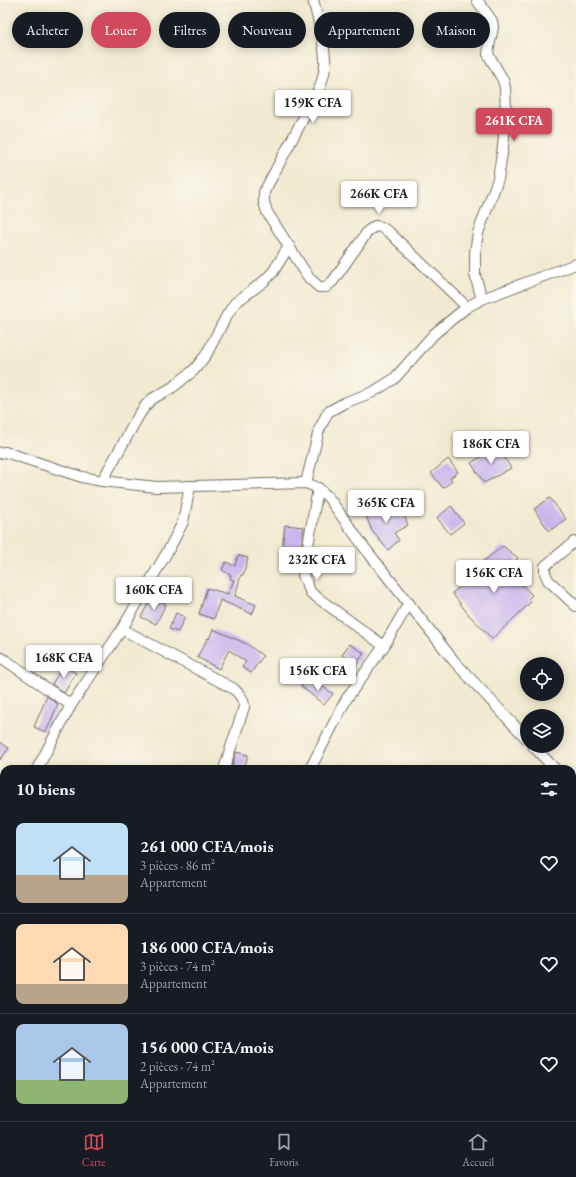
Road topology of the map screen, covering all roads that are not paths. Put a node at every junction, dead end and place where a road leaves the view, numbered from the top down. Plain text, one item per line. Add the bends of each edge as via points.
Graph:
1 (313, 0) edge
2 (477, 0) edge
3 (289, 246) junction
4 (576, 264) edge
5 (482, 299) junction
6 (467, 307) junction
7 (2, 451) edge
8 (102, 481) junction
9 (306, 483) junction
10 (190, 486) junction
11 (318, 488) junction
12 (574, 542) dead end
13 (409, 603) junction
14 (576, 606) edge
15 (122, 629) junction
16 (384, 646) junction
17 (0, 658) edge
18 (71, 705) junction
19 (520, 732) edge
20 (540, 753) edge
21 (38, 765) edge
22 (225, 765) edge
23 (312, 765) edge
24 (551, 765) edge

1 - 3 street via 323,42 324,74 320,87 264,192 267,212
2 - 5 street via 492,21 488,54 503,80 506,104 498,180 478,233 475,253 475,275
3 - 6 street via 309,278 319,287 326,287 368,230 375,226 381,227
3 - 8 street via 273,272 235,303 206,355 194,370 146,405
4 - 5 street
5 - 6 street
6 - 9 street via 434,334 394,379 373,392 344,402 328,412 319,430
7 - 8 street
8 - 10 street via 156,487
9 - 10 street
9 - 11 street
10 - 15 street via 183,522
11 - 13 street via 328,497
11 - 16 street via 303,575 305,582 311,593
12 - 14 street via 545,566 545,573 548,580
13 - 16 street
13 - 19 street via 454,661
15 - 18 street
15 - 22 street via 234,689 242,696 244,707
16 - 23 street via 347,698
17 - 18 street
18 - 21 street
20 - 24 street

